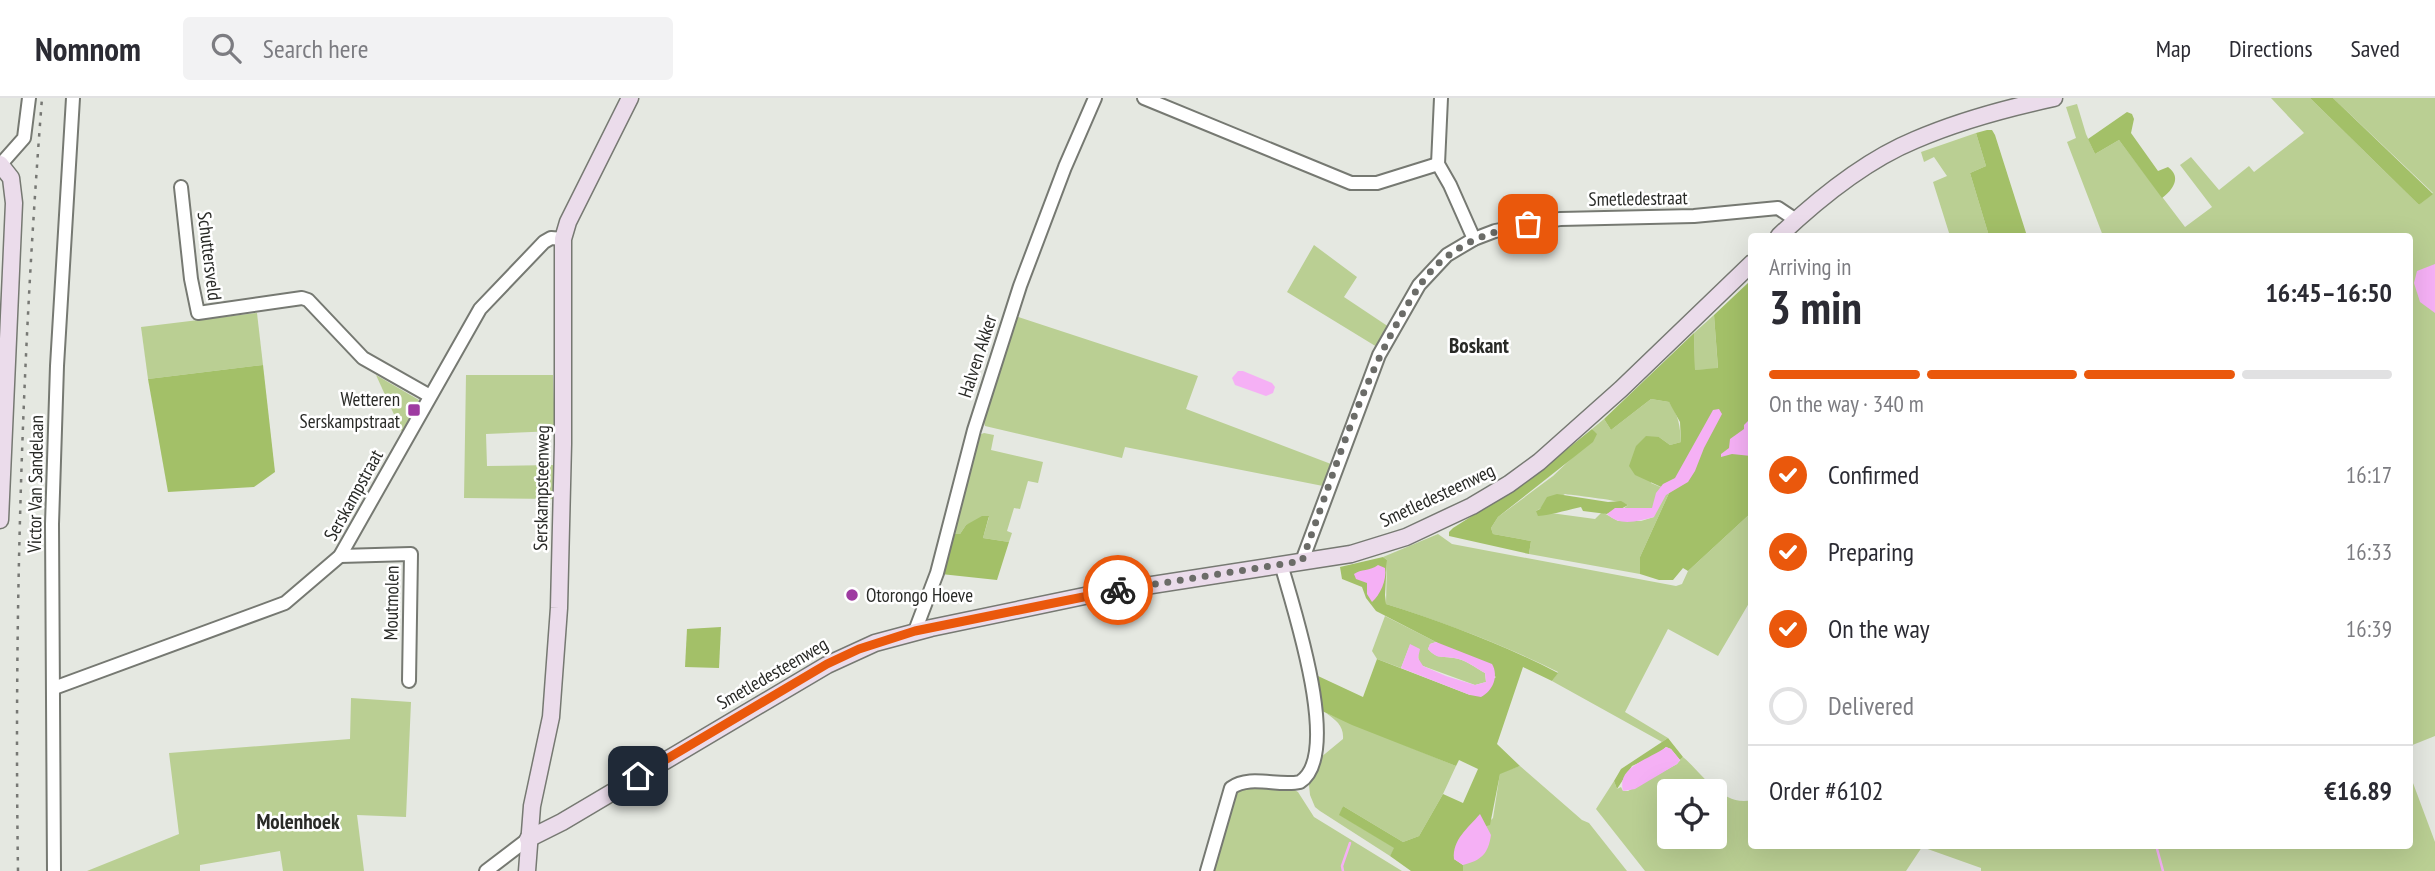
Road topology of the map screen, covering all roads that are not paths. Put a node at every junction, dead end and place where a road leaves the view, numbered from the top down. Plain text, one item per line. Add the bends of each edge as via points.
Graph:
1 (29, 98) edge
2 (72, 98) edge
3 (629, 98) edge
4 (1095, 98) edge
5 (1144, 98) edge
6 (1441, 98) edge
7 (2054, 98) edge
8 (0, 164) edge
9 (1438, 164) junction
10 (181, 187) dead end
11 (1796, 220) junction
12 (1782, 233) edge
13 (563, 239) junction
14 (1474, 239) junction
15 (1748, 267) edge
16 (430, 396) junction
17 (0, 520) edge
18 (340, 556) junction
19 (1302, 561) junction
20 (1281, 564) junction
21 (915, 631) junction
22 (409, 681) dead end
23 (54, 688) junction
24 (528, 839) junction
25 (54, 871) edge
26 (486, 871) edge
27 (527, 871) edge
28 (1207, 871) edge

1 - 8 street via 24,138
2 - 23 street, Victor Van Sandelaan via 55,418
3 - 13 street, Serskampsteenweg
4 - 21 street, Halven Akker via 1020,286 974,430 937,573
5 - 9 street via 1351,183 1377,183
6 - 9 street
7 - 11 street via 1992,114 1893,150 1844,181
8 - 17 street via 11,178 14,203
9 - 14 street
10 - 16 street, Schuttersveld via 198,313 308,300 363,358
11 - 12 street
11 - 14 street, Smetledestraat via 1778,208 1694,216 1560,219
13 - 16 street, Serskampstraat via 544,242 480,309
13 - 24 street, Serskampsteenweg via 559,608 551,717
14 - 19 street, Smetledestraat via 1431,271 1379,355
15 - 19 street, Smetledesteenweg via 1621,389 1509,484 1406,537 1351,554
16 - 18 street, Serskampstraat
18 - 22 street, Moutmolen via 411,554
18 - 23 street, Serskampstraat via 285,603
19 - 20 street, Smetledesteenweg
20 - 21 street, Smetledesteenweg via 1094,594
20 - 28 street via 1315,694 1312,763 1300,782 1250,782 1231,788
21 - 24 street, Smetledesteenweg via 827,664
23 - 25 street, Victor Van Sandelaan
24 - 26 street
24 - 27 street, Serskampsteenweg

